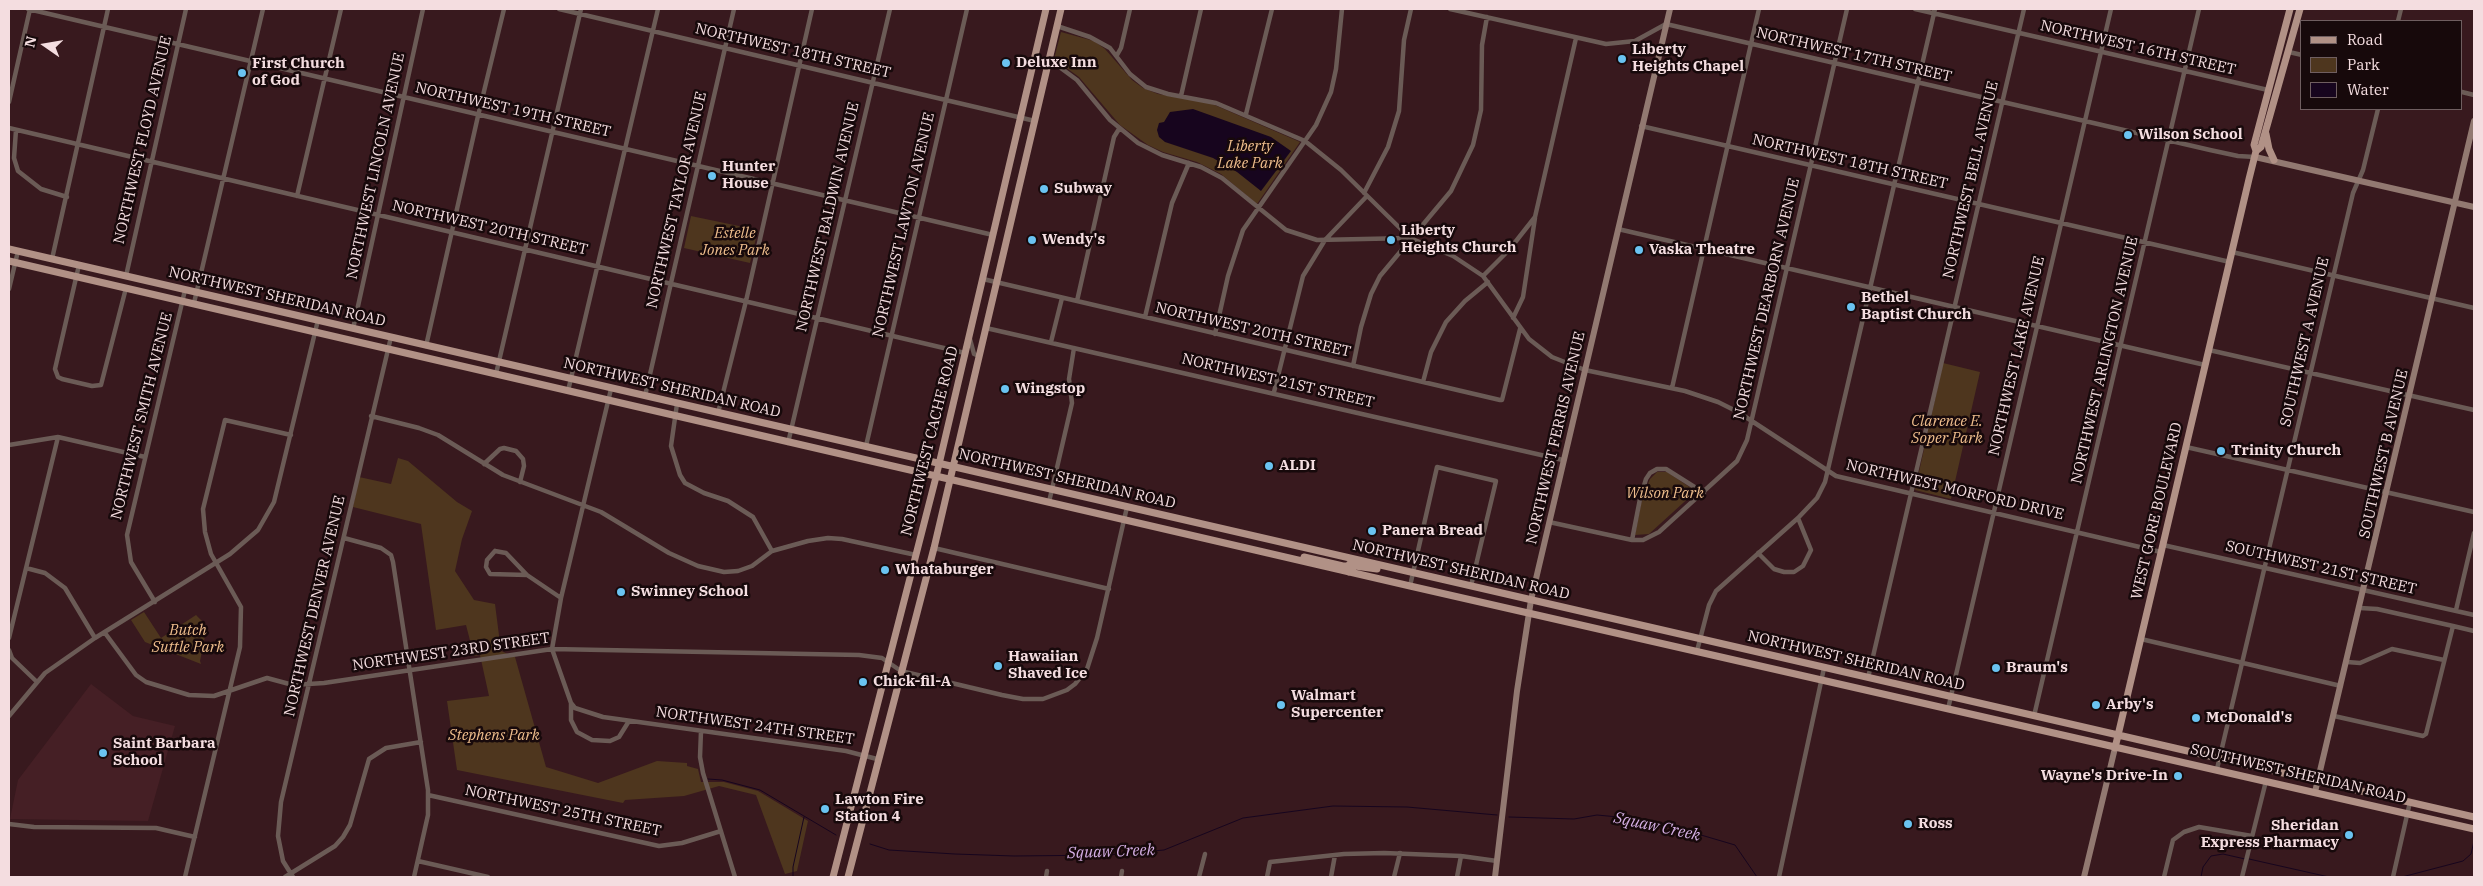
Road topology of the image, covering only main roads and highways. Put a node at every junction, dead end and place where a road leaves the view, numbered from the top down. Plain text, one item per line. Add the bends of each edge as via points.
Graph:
1 (1046, 9) edge
2 (1061, 9) edge
3 (2290, 9) edge
4 (2300, 9) edge
5 (2266, 131) junction
6 (2256, 154) junction
7 (2274, 160) road end
8 (9, 249) edge
9 (12, 261) edge
10 (939, 463) junction
11 (953, 466) junction
12 (936, 477) junction
13 (950, 480) junction
14 (1284, 557) junction
15 (1353, 559) junction
16 (1391, 568) junction
17 (1349, 572) junction
18 (2118, 735) junction
19 (2115, 748) junction
20 (2474, 817) edge
21 (2474, 829) edge
22 (833, 877) edge
23 (848, 877) edge

1 - 10 main road, NORTHWEST CACHE ROAD
2 - 11 main road, NORTHWEST CACHE ROAD
3 - 6 main road, WEST GORE BOULEVARD via 2254,145
4 - 5 main road, WEST GORE BOULEVARD
5 - 6 main road, WEST GORE BOULEVARD
5 - 7 main road via 2268,149
6 - 18 main road, WEST GORE BOULEVARD
8 - 10 main road, NORTHWEST SHERIDAN ROAD
9 - 12 main road, NORTHWEST SHERIDAN ROAD
10 - 11 main road, NORTHWEST SHERIDAN ROAD
10 - 12 main road, NORTHWEST CACHE ROAD
11 - 13 main road, NORTHWEST CACHE ROAD
11 - 15 main road, NORTHWEST SHERIDAN ROAD
12 - 13 main road, NORTHWEST SHERIDAN ROAD
12 - 22 main road, NORTHWEST CACHE ROAD
13 - 14 main road, NORTHWEST SHERIDAN ROAD
13 - 23 main road, NORTHWEST CACHE ROAD
14 - 15 main road via 1294,555 1348,566
14 - 17 main road, NORTHWEST SHERIDAN ROAD
15 - 16 main road, NORTHWEST SHERIDAN ROAD
16 - 17 main road via 1380,570 1355,566
16 - 18 main road, NORTHWEST SHERIDAN ROAD
17 - 19 main road, NORTHWEST SHERIDAN ROAD
18 - 19 main road, WEST GORE BOULEVARD
18 - 20 main road, SOUTHWEST SHERIDAN ROAD
19 - 21 main road, SOUTHWEST SHERIDAN ROAD

